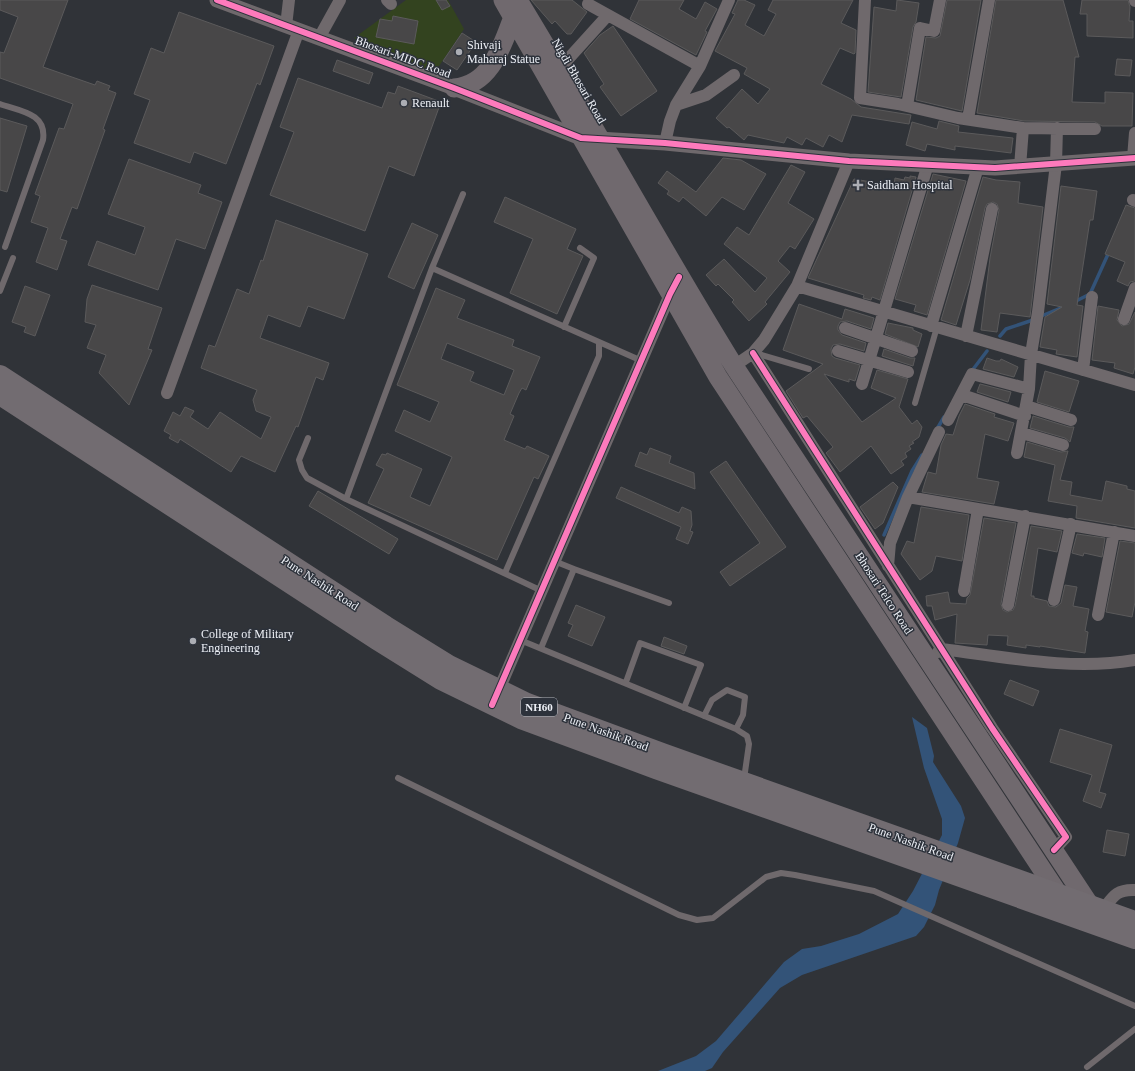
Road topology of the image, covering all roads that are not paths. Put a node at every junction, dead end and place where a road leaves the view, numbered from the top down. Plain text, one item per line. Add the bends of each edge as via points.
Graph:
1 (217, 0) edge
2 (289, 0) edge
3 (340, 0) edge
4 (503, 0) edge
5 (728, 0) edge
6 (865, 0) edge
7 (940, 0) edge
8 (989, 0) edge
9 (235, 3) edge
10 (588, 4) dead end
11 (515, 8) edge
12 (608, 15) junction
13 (292, 28) junction
14 (319, 38) junction
15 (700, 66) junction
16 (560, 68) junction
17 (734, 75) dead end
18 (454, 88) junction
19 (0, 104) edge
20 (676, 105) junction
21 (906, 106) junction
22 (968, 119) junction
23 (1024, 128) junction
24 (1057, 128) junction
25 (1095, 129) dead end
26 (1135, 134) edge
27 (581, 138) junction
28 (600, 139) junction
29 (665, 143) junction
30 (1134, 158) edge
31 (849, 160) junction
32 (928, 164) junction
33 (1056, 164) junction
34 (978, 167) junction
35 (1020, 167) junction
36 (463, 194) dead end
37 (992, 209) dead end
38 (5, 247) dead end
39 (580, 248) dead end
40 (13, 258) dead end
41 (432, 268) junction
42 (679, 277) junction
43 (797, 286) junction
44 (1135, 288) edge
45 (0, 291) edge
46 (670, 294) junction
47 (1092, 298) dead end
48 (884, 312) junction
49 (1124, 319) dead end
50 (934, 326) junction
51 (564, 327) junction
52 (845, 328) dead end
53 (966, 336) junction
54 (876, 339) junction
55 (599, 343) junction
56 (838, 351) dead end
57 (912, 351) dead end
58 (753, 353) junction
59 (1031, 354) junction
60 (870, 360) junction
61 (642, 361) junction
62 (734, 366) junction
63 (809, 369) dead end
64 (1083, 370) junction
65 (908, 372) dead end
66 (0, 375) edge
67 (862, 384) dead end
68 (1135, 386) edge
69 (1029, 389) junction
70 (167, 393) dead end
71 (0, 395) edge
72 (962, 395) junction
73 (915, 404) dead end
74 (1025, 411) junction
75 (948, 420) dead end
76 (1071, 420) dead end
77 (939, 432) dead end
78 (1022, 433) junction
79 (308, 438) dead end
80 (1063, 445) dead end
81 (1017, 453) dead end
82 (908, 498) junction
83 (346, 499) junction
84 (978, 509) junction
85 (1025, 516) junction
86 (1071, 524) junction
87 (1114, 532) junction
88 (1135, 536) edge
89 (554, 562) junction
90 (888, 564) junction
91 (574, 569) junction
92 (506, 573) junction
93 (542, 590) junction
94 (964, 591) dead end
95 (884, 593) junction
96 (1054, 600) dead end
97 (669, 603) dead end
98 (1008, 605) dead end
99 (1098, 615) dead end
100 (520, 640) junction
101 (541, 648) junction
102 (934, 654) junction
103 (1135, 660) edge
104 (626, 682) junction
105 (495, 697) junction
106 (684, 708) junction
107 (704, 716) junction
108 (736, 729) junction
109 (398, 778) dead end
110 (744, 782) junction
111 (1135, 890) edge
112 (1059, 895) junction
113 (1097, 909) junction
114 (1135, 921) edge
115 (1135, 939) edge
116 (1135, 1006) edge
117 (1135, 1030) edge
118 (1087, 1066) dead end

1 - 9 street, Bhosari-MIDC Road
2 - 13 street
3 - 14 street
4 - 11 main road, Nigdi Bhosari Road
5 - 15 street
6 - 21 street via 860,98
7 - 21 street via 934,31 920,28
8 - 22 street
9 - 13 street, Bhosari-MIDC Road
10 - 12 street
11 - 16 main road, Nigdi Bhosari Road
11 - 18 main road via 502,46 488,69 472,84
11 - 27 main road, Nigdi Bhosari Road
12 - 15 street
12 - 16 street
13 - 14 street, Bhosari-MIDC Road
13 - 70 street
14 - 18 street, Bhosari-MIDC Road
15 - 20 street
16 - 28 main road, Nigdi Bhosari Road
17 - 20 street via 706,95
18 - 27 street, Bhosari-MIDC Road
19 - 38 lane via 34,116 42,123 44,131
20 - 29 street
21 - 22 street
22 - 23 street
23 - 24 street
23 - 35 street
24 - 25 street
24 - 33 street
26 - 30 street
27 - 28 street, Bhosari-MIDC Road
27 - 46 main road, Nigdi Bhosari Road
28 - 29 street, Bhosari-MIDC Road
28 - 42 main road, Nigdi Bhosari Road
29 - 31 street, Bhosari-MIDC Road
30 - 33 street, Bhosari-MIDC Road
31 - 32 street, Bhosari-MIDC Road
31 - 43 street
32 - 34 street, Bhosari-MIDC Road
32 - 48 street
33 - 35 street, Bhosari-MIDC Road
33 - 59 street
34 - 35 street, Bhosari-MIDC Road
34 - 50 street
36 - 41 lane
37 - 53 street
39 - 51 lane via 594,258
40 - 45 lane
41 - 51 lane
41 - 83 lane
42 - 46 street
42 - 62 main road, Bhosari Telco Road
43 - 48 street
43 - 58 street via 764,340
44 - 49 street
46 - 61 street
46 - 112 main road, Bhosari Telco Road via 718,377
47 - 64 street
48 - 50 street
48 - 54 street
50 - 53 street
50 - 73 lane
51 - 55 lane
52 - 54 street
53 - 59 street
54 - 57 street
54 - 60 street
55 - 61 lane
55 - 92 lane via 599,356
56 - 60 street
58 - 62 street
58 - 63 lane
58 - 90 street
59 - 64 street
59 - 69 street
60 - 65 street
60 - 67 street
61 - 89 street
62 - 95 main road, Bhosari Telco Road
64 - 68 street
66 - 105 highway, Pune Nashik Road / NH60 via 450,665
69 - 72 street via 972,374
69 - 74 street
71 - 105 highway, Pune Nashik Road / NH60 via 441,680
72 - 74 street
72 - 75 street
74 - 76 street
74 - 78 street
77 - 82 street
78 - 80 street
78 - 81 street
79 - 83 lane via 300,454 302,470 307,478
82 - 84 street
82 - 90 street via 890,543
83 - 92 lane
84 - 85 street
84 - 94 street
85 - 86 street
85 - 98 street
86 - 87 street
86 - 96 street
87 - 88 street
87 - 99 street
89 - 91 lane
89 - 93 street
90 - 95 street
90 - 102 street
91 - 97 lane
91 - 101 lane
92 - 93 lane
93 - 100 street
95 - 102 main road, Bhosari Telco Road
100 - 101 lane
100 - 105 street
101 - 104 lane
102 - 103 street via 1069,664 1114,664
102 - 113 main road, Bhosari Telco Road via 1054,850
104 - 106 lane
104 - 106 lane via 640,644 701,665
105 - 110 highway, Pune Nashik Road / NH60 via 527,703
105 - 115 highway, Pune Nashik Road / NH60 via 521,719
106 - 107 lane
107 - 108 lane
107 - 108 lane via 712,700 727,690 745,697 743,715
108 - 110 lane via 747,736 750,744
109 - 116 lane via 679,915 698,920 713,918 766,877 781,873 838,883 874,891
110 - 112 highway, Pune Nashik Road / NH60
111 - 113 street via 1124,889 1116,893
112 - 113 highway, Pune Nashik Road / NH60
113 - 114 highway, Pune Nashik Road / NH60
117 - 118 lane

